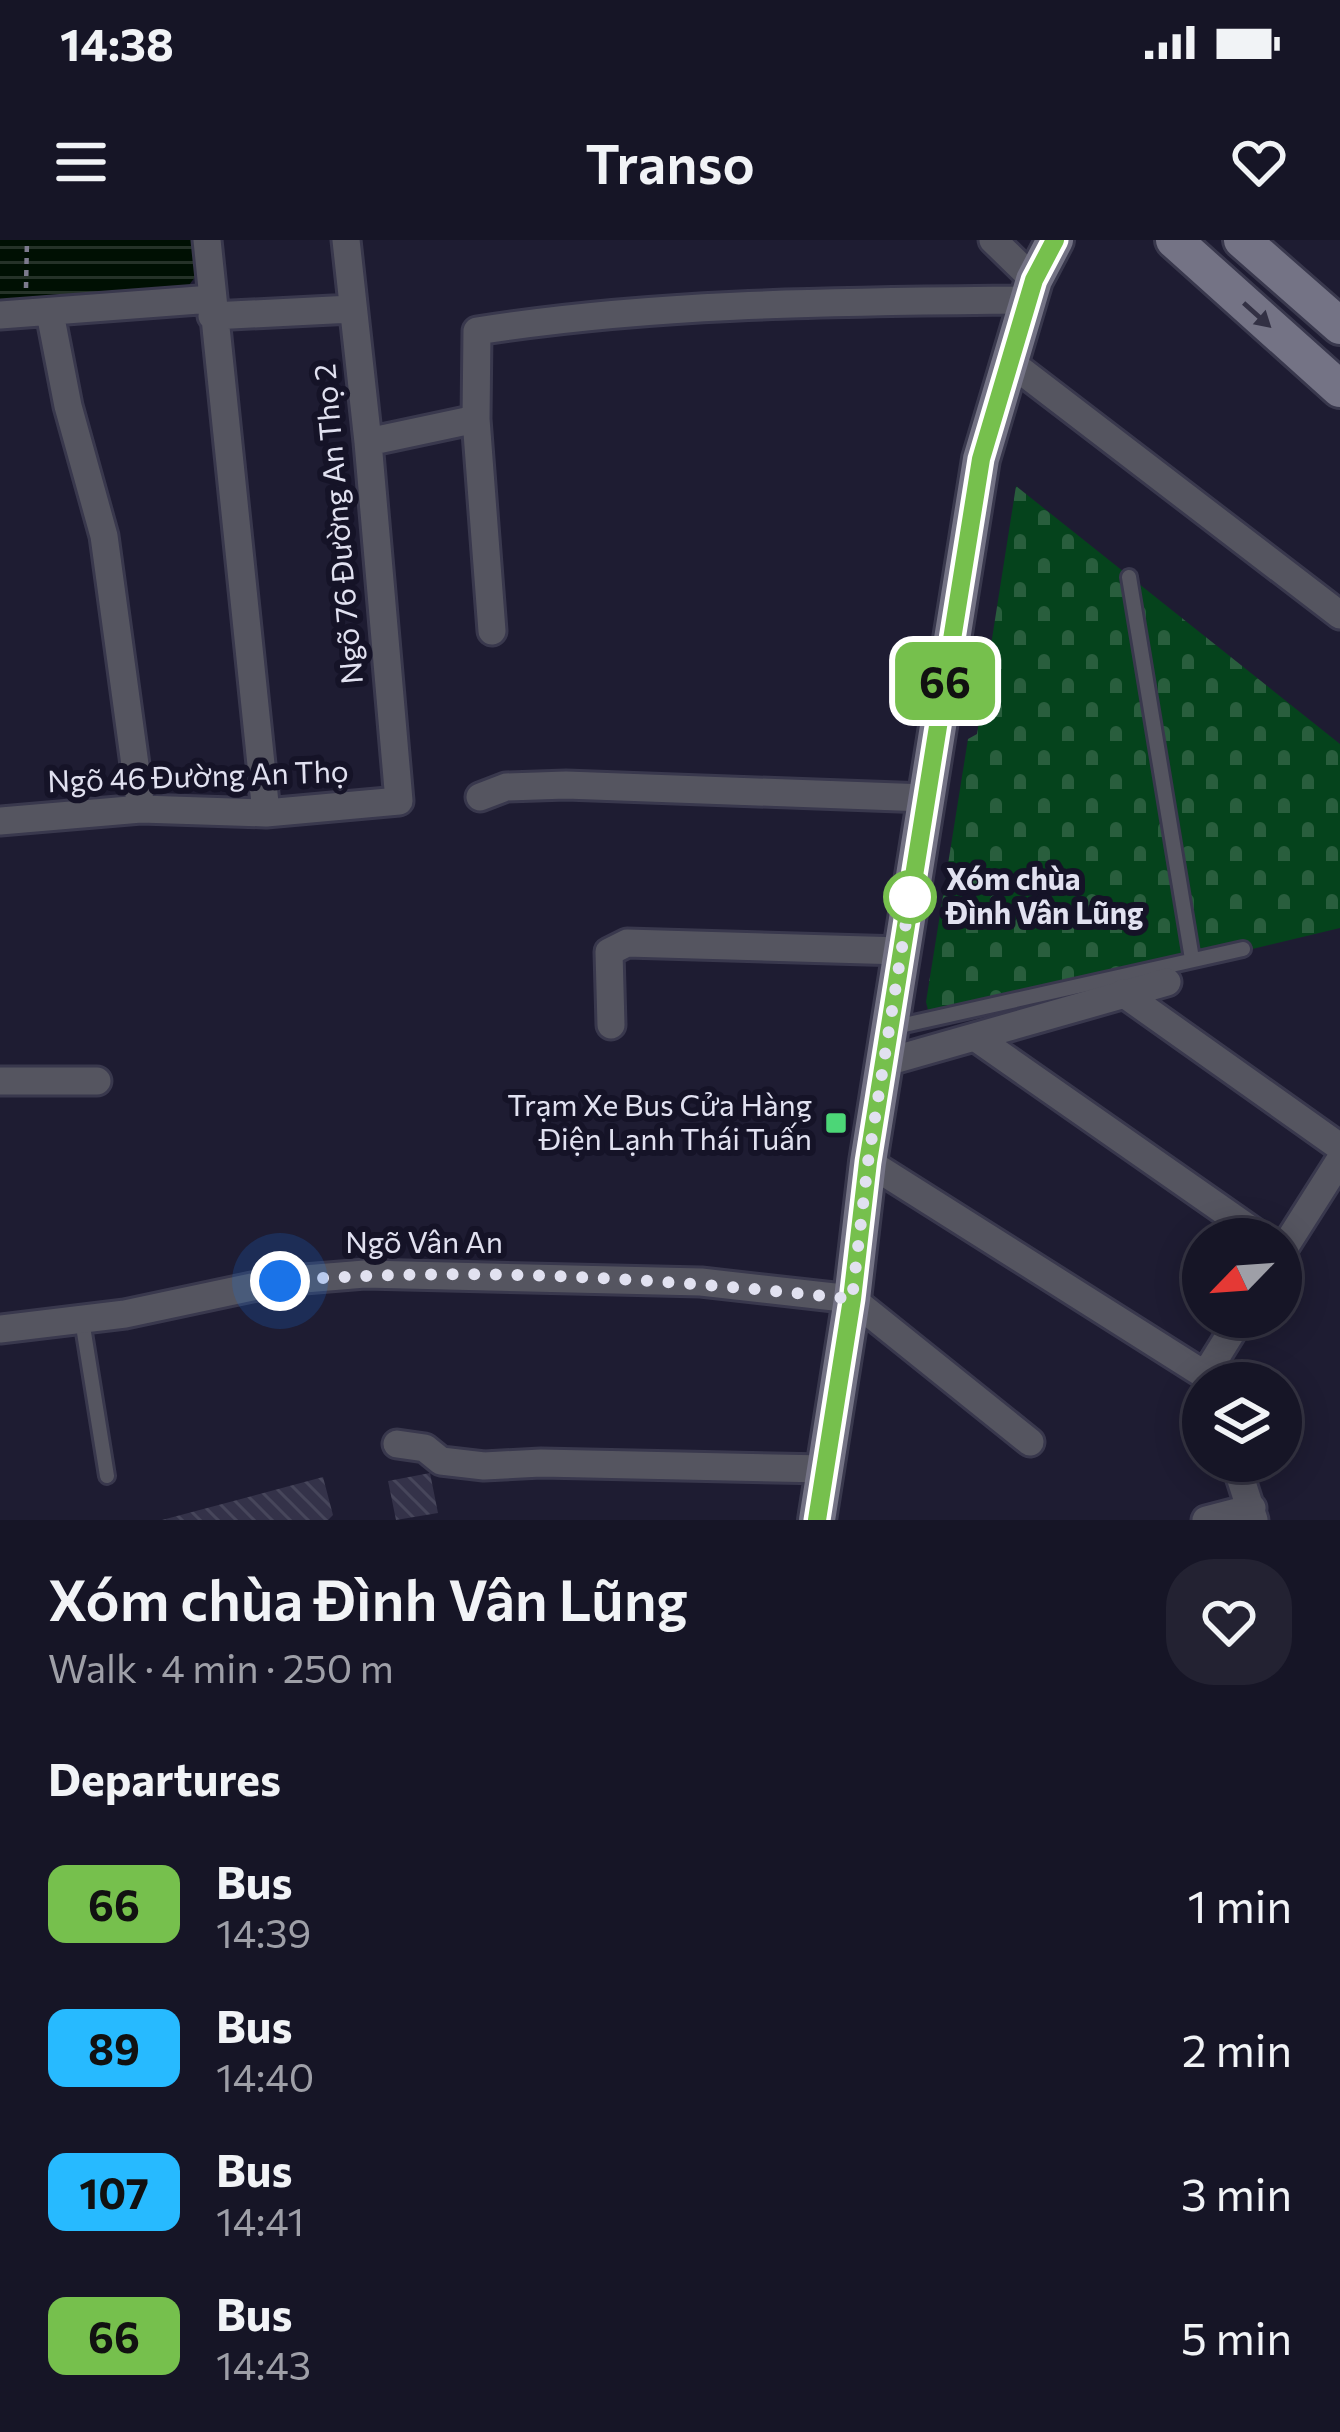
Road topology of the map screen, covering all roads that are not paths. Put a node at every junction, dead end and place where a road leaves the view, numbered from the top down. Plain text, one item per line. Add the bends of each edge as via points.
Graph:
1 (207, 240) edge
2 (346, 240) edge
3 (993, 240) edge
4 (1055, 240) edge
5 (1174, 240) edge
6 (1243, 240) edge
7 (1032, 290) junction
8 (38, 306) junction
9 (212, 308) junction
10 (352, 309) junction
11 (0, 315) edge
12 (1340, 326) edge
13 (1010, 362) junction
14 (1340, 389) edge
15 (476, 419) junction
16 (368, 442) junction
17 (1129, 577) dead end
18 (1340, 615) edge
19 (492, 631) dead end
20 (481, 797) dead end
21 (926, 798) junction
22 (399, 801) joint
23 (141, 809) junction
24 (266, 812) junction
25 (0, 820) edge
26 (1243, 949) dead end
27 (902, 951) junction
28 (1192, 959) junction
29 (1168, 982) dead end
30 (1123, 993) junction
31 (611, 1025) dead end
32 (975, 1037) junction
33 (886, 1046) junction
34 (0, 1081) edge
35 (97, 1081) dead end
36 (1340, 1148) edge
37 (868, 1162) junction
38 (1336, 1171) edge
39 (1234, 1218) edge
40 (1302, 1221) edge
41 (852, 1299) junction
42 (82, 1319) junction
43 (0, 1329) edge
44 (1182, 1364) edge
45 (1030, 1442) dead end
46 (397, 1444) dead end
47 (826, 1469) junction
48 (107, 1477) dead end
49 (1242, 1482) edge
50 (1253, 1514) edge
51 (818, 1520) edge
52 (1206, 1520) edge

1 - 9 street
2 - 10 street, Ngõ 76 Đường An Thọ 2
3 - 7 street
4 - 7 street
5 -> 14 street
6 - 12 street
7 - 13 street
7 - 15 street via 562,317 477,331
8 - 9 street
8 - 11 street
8 - 23 street via 104,536
9 - 10 street
9 - 24 street
10 - 16 street, Ngõ 76 Đường An Thọ 2
13 - 18 street
13 - 21 street via 981,459
15 - 16 street
15 - 19 street
16 - 22 street, Ngõ 76 Đường An Thọ 2
17 - 28 lane
20 - 21 street via 566,785
21 - 27 street
22 - 24 street, Ngõ 46 Đường An Thọ
23 - 24 street, Ngõ 46 Đường An Thọ
23 - 25 street, Ngõ 46 Đường An Thọ
26 - 28 lane
27 - 31 street via 626,943 609,952
27 - 33 street
28 - 33 lane
29 - 30 street
30 - 32 street
30 - 36 street
32 - 33 street
32 - 39 street
33 - 37 street
34 - 35 street
37 - 41 street
37 - 44 street
38 - 40 street
41 - 42 street, Ngõ Vân An via 701,1282 365,1274 280,1281
41 - 45 street
41 - 47 street
42 - 43 street, Ngõ Vân An
42 - 48 lane
46 - 47 street via 484,1466
47 - 51 street
49 - 50 street
50 - 52 street

